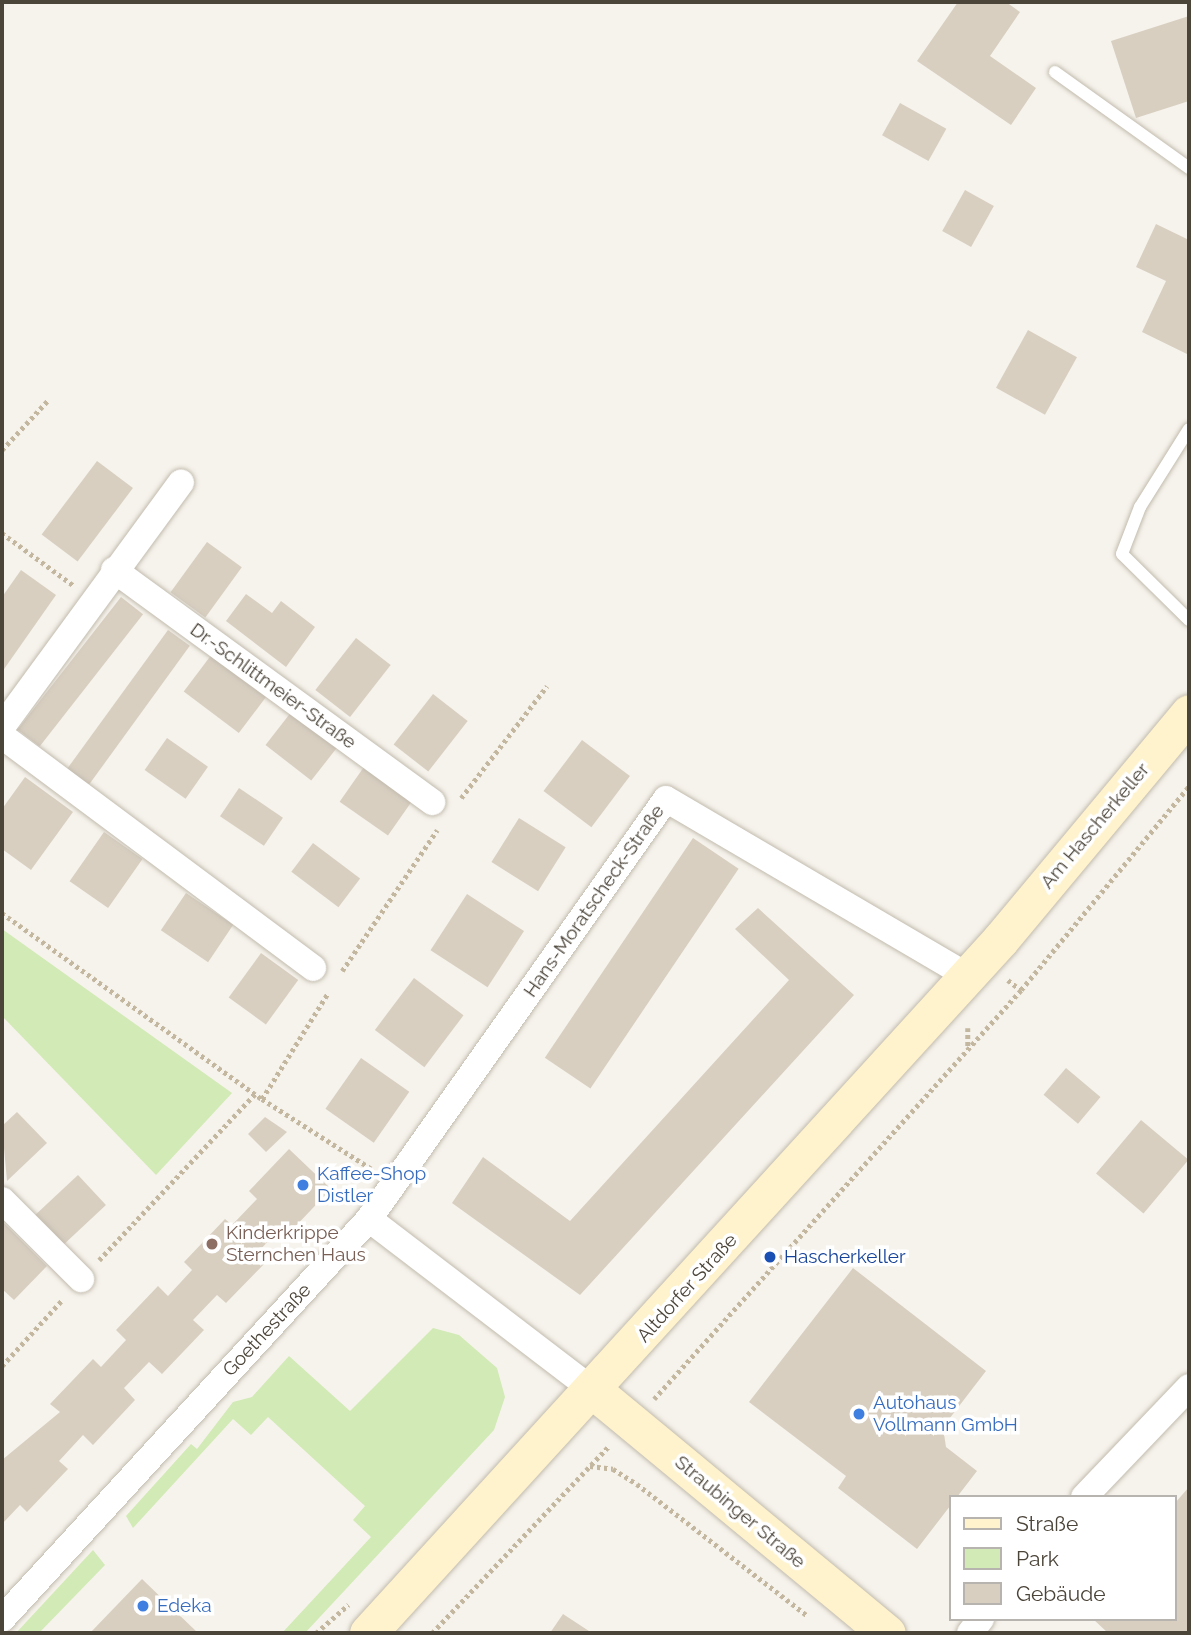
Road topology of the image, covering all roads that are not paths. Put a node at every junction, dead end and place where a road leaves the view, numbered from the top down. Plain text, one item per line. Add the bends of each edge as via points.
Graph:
1 (1055, 72) dead end
2 (1189, 168) edge
3 (1189, 429) edge
4 (181, 482) dead end
5 (114, 570) junction
6 (1189, 620) edge
7 (1189, 713) edge
8 (2, 727) edge
9 (2, 736) edge
10 (443, 810) road end
11 (1001, 939) joint
12 (313, 968) dead end
13 (968, 976) junction
14 (2, 1200) edge
15 (369, 1219) junction
16 (81, 1279) road end
17 (1188, 1390) edge
18 (594, 1391) junction
19 (1086, 1495) edge
20 (2, 1619) edge
21 (368, 1633) edge
22 (887, 1633) edge

1 - 2 lane
3 - 6 lane via 1136,515 1122,554
4 - 5 street
5 - 8 street
5 - 10 street, Dr.-Schlittmeier-Straße
7 - 11 main road, Am Hascherkeller
9 - 12 street
11 - 13 main road, Altdorfer Straße
13 - 15 street, Hans-Moratscheck-Straße via 666,799
13 - 18 main road, Altdorfer Straße
14 - 16 street
15 - 18 street
15 - 20 street, Goethestraße
17 - 19 street
18 - 21 main road, Altdorfer Straße
18 - 22 main road, Straubinger Straße

